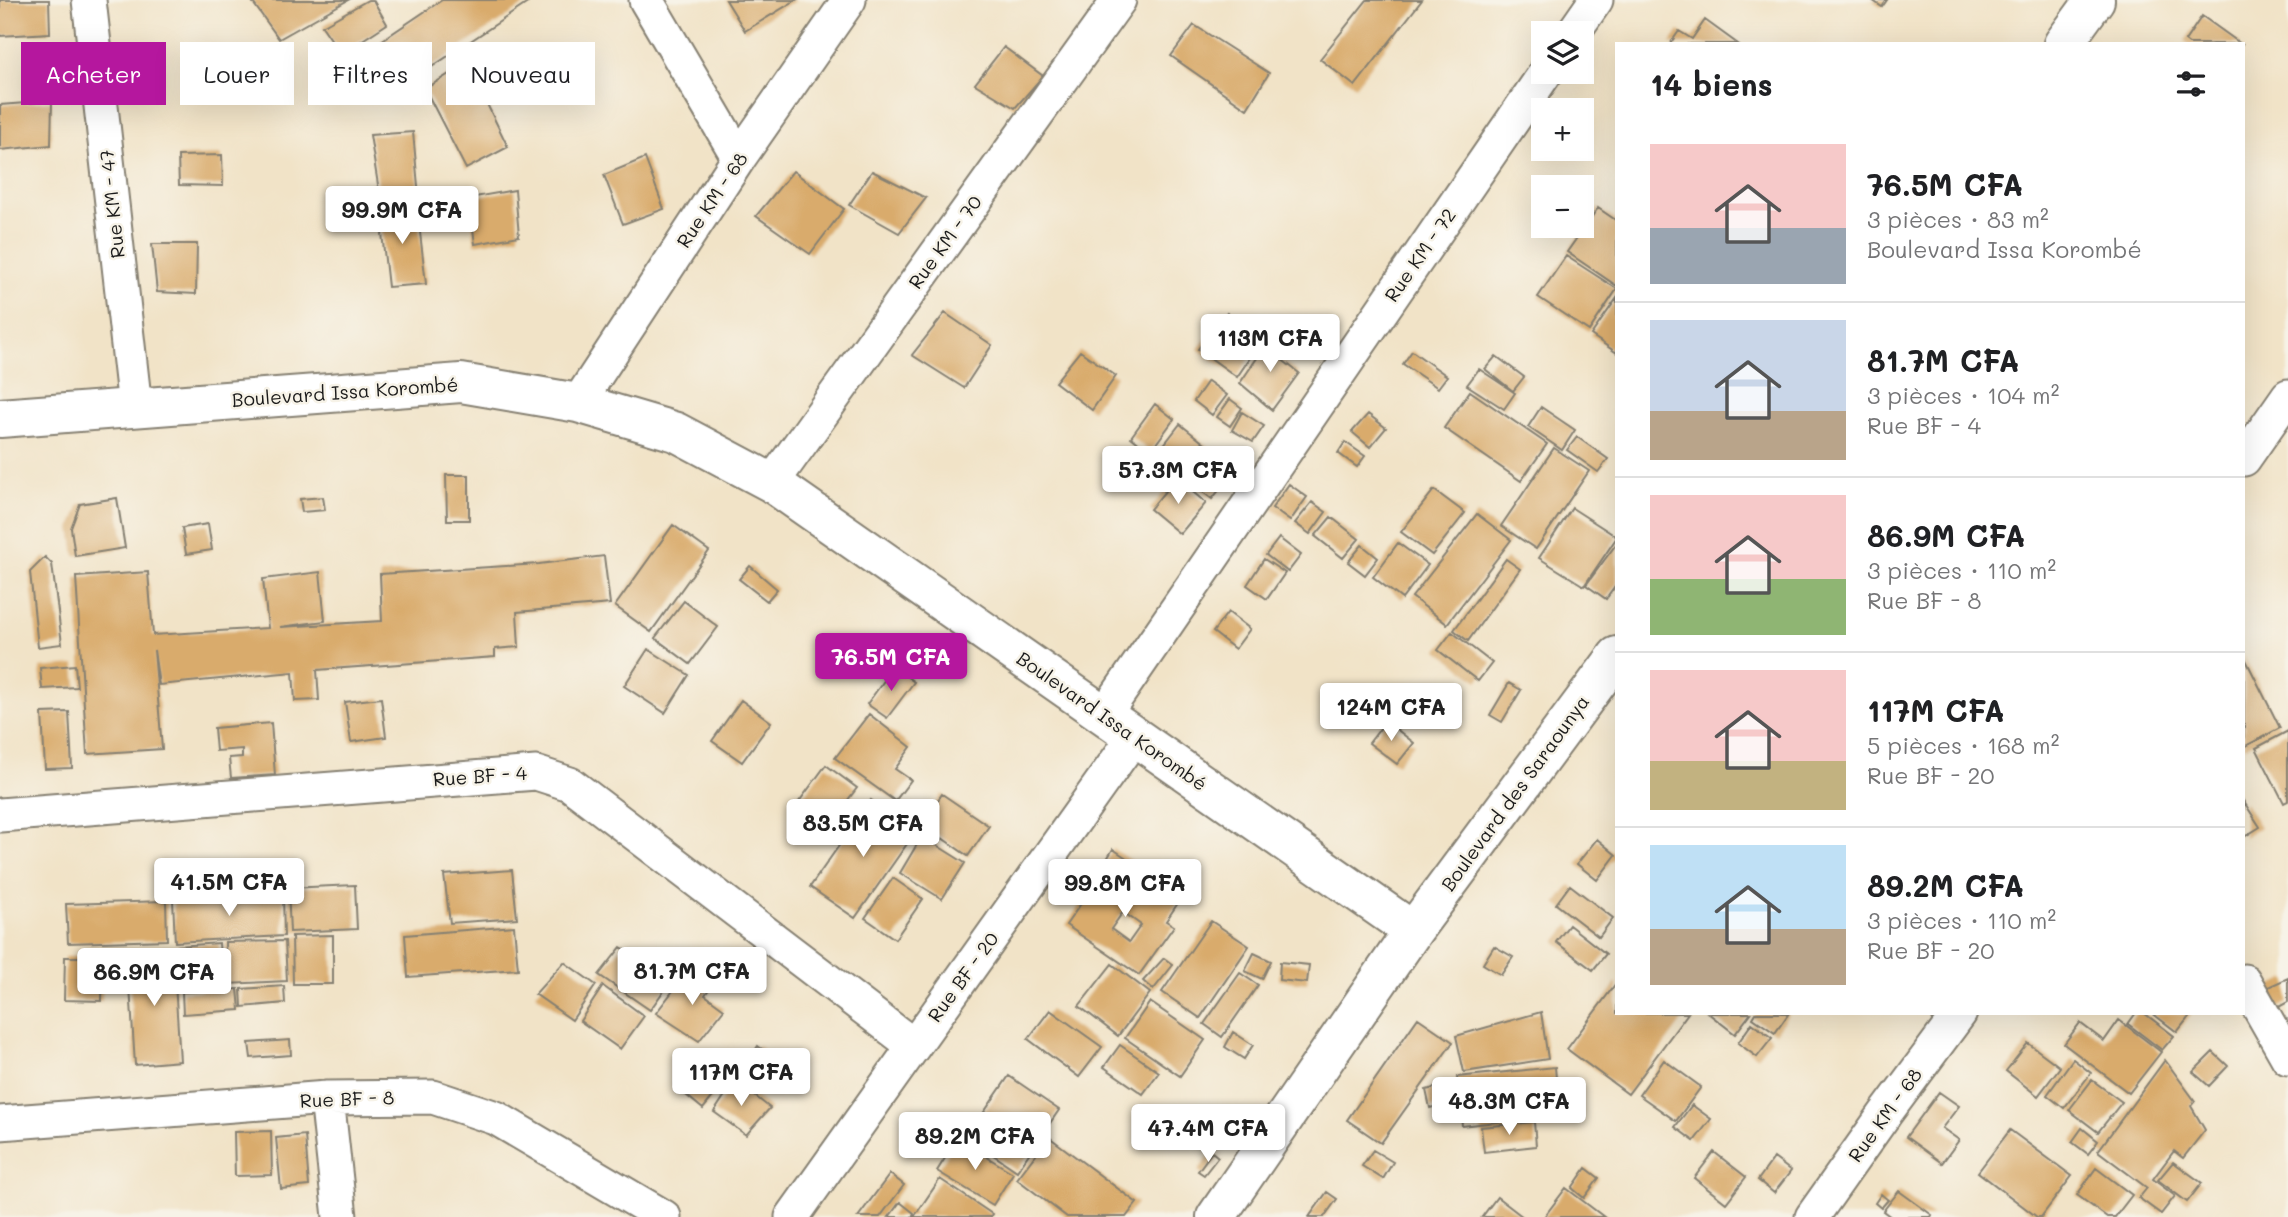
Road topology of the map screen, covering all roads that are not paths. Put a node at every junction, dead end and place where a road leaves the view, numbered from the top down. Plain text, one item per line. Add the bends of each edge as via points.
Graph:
1 (89, 0) edge
2 (646, 0) edge
3 (849, 0) edge
4 (1119, 0) edge
5 (1596, 0) edge
6 (2095, 0) edge
7 (1581, 21) edge
8 (2064, 42) edge
9 (1538, 84) edge
10 (739, 158) junction
11 (2288, 396) edge
12 (578, 403) junction
13 (135, 407) junction
14 (0, 418) edge
15 (2245, 458) edge
16 (772, 483) junction
17 (1615, 659) edge
18 (1119, 726) junction
19 (0, 815) edge
20 (1413, 931) junction
21 (2245, 983) edge
22 (1958, 1015) edge
23 (914, 1046) junction
24 (2288, 1058) edge
25 (327, 1098) junction
26 (0, 1122) edge
27 (340, 1217) edge
28 (664, 1217) edge
29 (792, 1217) edge
30 (1216, 1217) edge
31 (1812, 1217) edge

1 - 13 street, Rue KM - 47
2 - 10 street
3 - 10 street, Rue KM - 68
4 - 16 street, Rue KM - 70
5 - 7 street
6 - 8 street
9 - 18 street, Rue KM - 72
10 - 12 street, Rue KM - 68
11 - 15 street
12 - 13 street, Boulevard Issa Korombé via 461,383
12 - 16 street, Boulevard Issa Korombé via 676,432
13 - 14 street, Boulevard Issa Korombé
16 - 18 street, Boulevard Issa Korombé
17 - 20 street, Boulevard des Saraounya
18 - 20 street, Boulevard Issa Korombé
18 - 23 street, Rue BF - 20
19 - 23 street, Rue BF - 4 via 536,772 570,784
20 - 30 street, Boulevard des Saraounya
21 - 24 street
22 - 31 street, Rue KM - 68
23 - 29 street, Rue BF - 20
25 - 26 street, Rue BF - 8
25 - 27 street
25 - 28 street, Rue BF - 8 via 433,1097 496,1118

